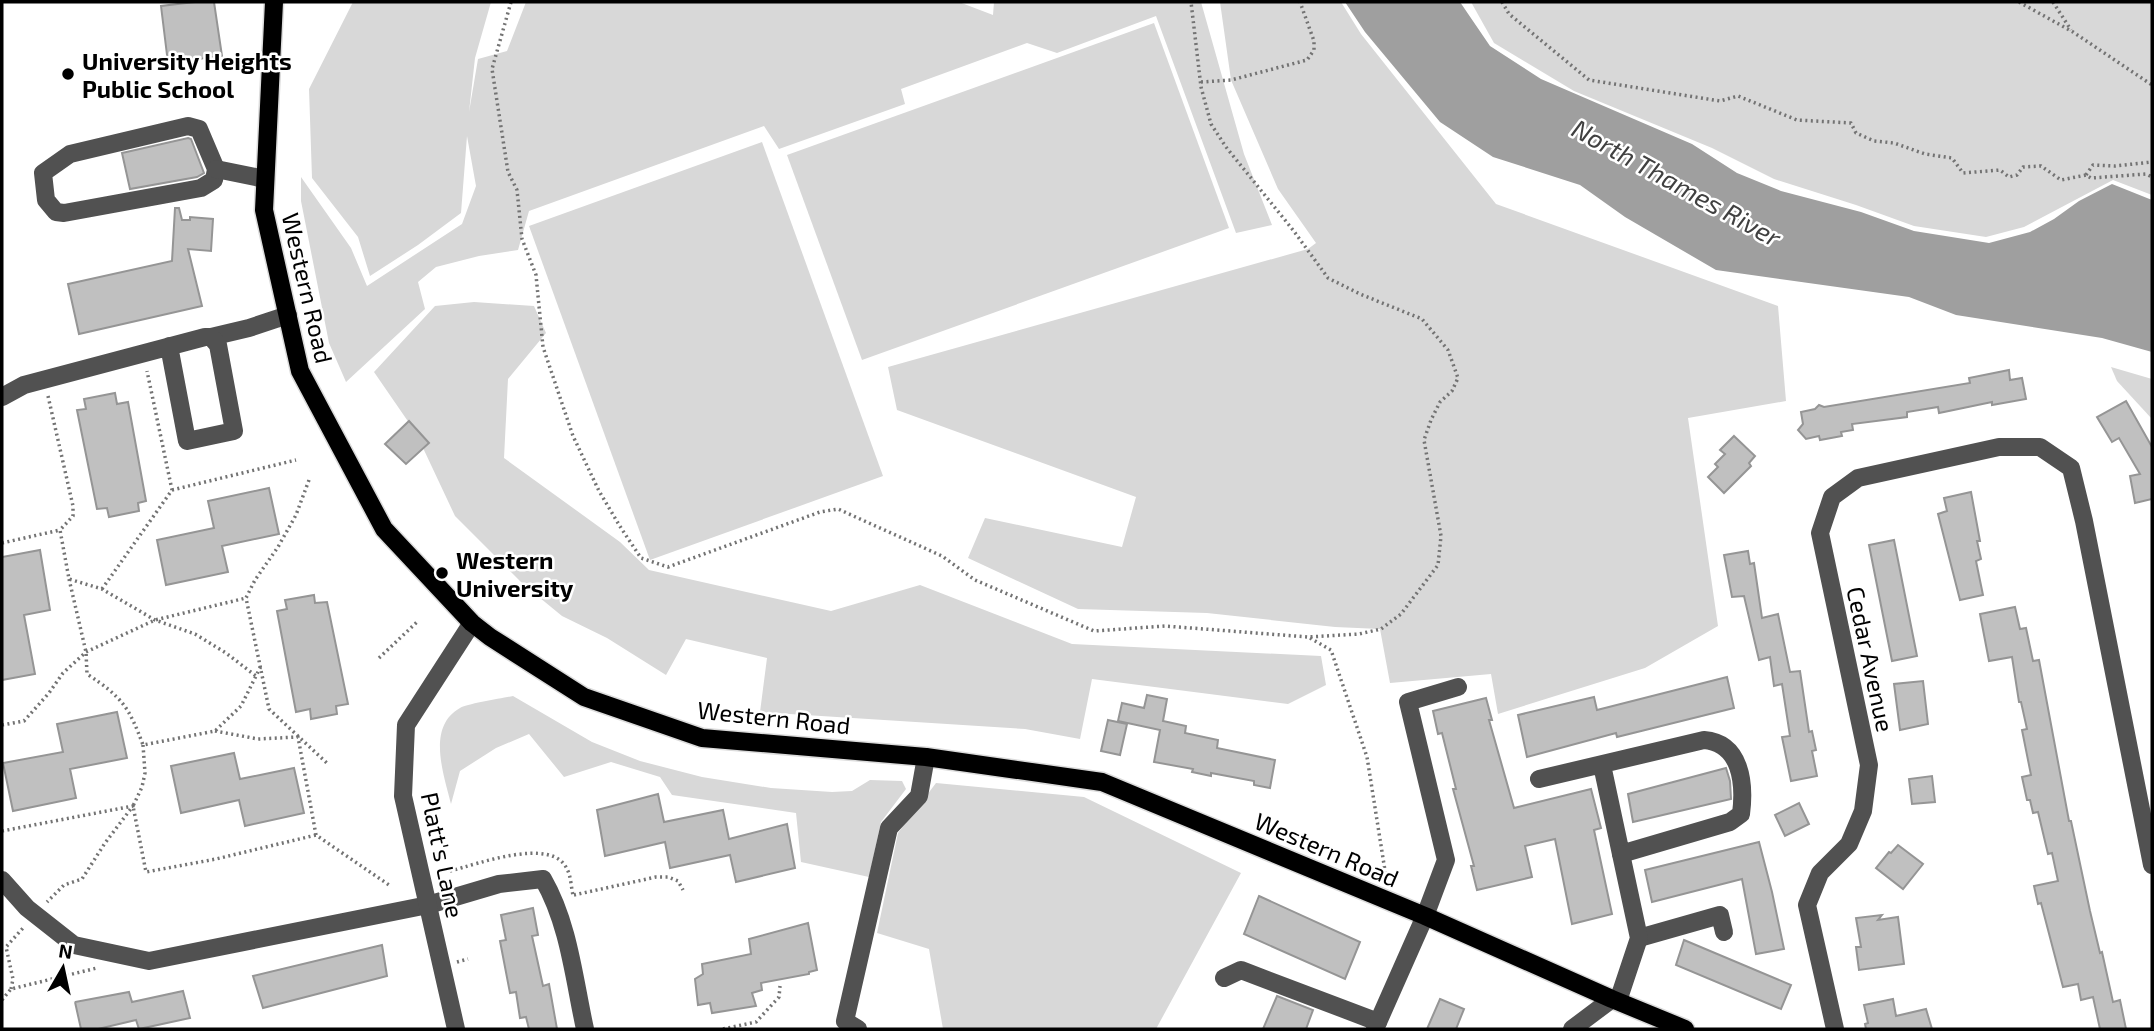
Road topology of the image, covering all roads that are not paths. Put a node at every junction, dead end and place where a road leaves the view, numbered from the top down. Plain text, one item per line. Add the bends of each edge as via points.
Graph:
1 (274, 2) edge
2 (216, 169) junction
3 (265, 179) junction
4 (288, 315) junction
5 (211, 337) junction
6 (169, 346) junction
7 (2, 397) edge
8 (472, 623) junction
9 (1458, 687) dead end
10 (926, 757) junction
11 (1602, 765) junction
12 (1539, 779) dead end
13 (1621, 854) junction
14 (2152, 865) edge
15 (2, 880) edge
16 (428, 905) junction
17 (1425, 916) junction
18 (1724, 932) dead end
19 (1639, 937) junction
20 (1224, 978) dead end
21 (1615, 1000) junction
22 (1376, 1026) edge
23 (456, 1029) edge
24 (585, 1029) edge
25 (858, 1029) edge
26 (1572, 1029) edge
27 (1685, 1029) edge
28 (1835, 1029) edge

1 - 3 main road, Western Road
2 - 2 street via 199,129 188,126 70,154 43,173 47,200 56,212 64,213 201,188 214,180
2 - 3 street
3 - 4 main road, Western Road via 264,210
4 - 5 street
4 - 8 main road, Western Road via 300,371 384,529
5 - 6 street
5 - 6 street via 218,345 234,431 187,441
6 - 7 street via 24,384
8 - 10 main road, Western Road via 584,697 702,738
8 - 16 street, Platt's Lane via 406,725 403,796
9 - 17 street via 1408,702 1446,860
10 - 17 main road, Western Road via 1102,782
10 - 25 street via 919,796 889,828 845,1021
11 - 12 street
11 - 13 street
11 - 13 street via 1704,740 1729,749 1737,762 1744,798 1741,814 1730,822
13 - 19 street
14 - 28 street, Cedar Avenue via 2071,468 2040,447 1999,447 1858,478 1832,497 1820,533 1868,765 1863,811 1849,844 1820,873 1807,905
15 - 16 street via 34,914 74,945 149,961
16 - 23 street, Platt's Lane
16 - 24 street via 499,884 543,879 563,923
17 - 21 main road, Western Road
17 - 22 street
18 - 19 street via 1720,915
19 - 21 street
20 - 22 street via 1241,970
21 - 26 street
21 - 27 main road, Western Road

